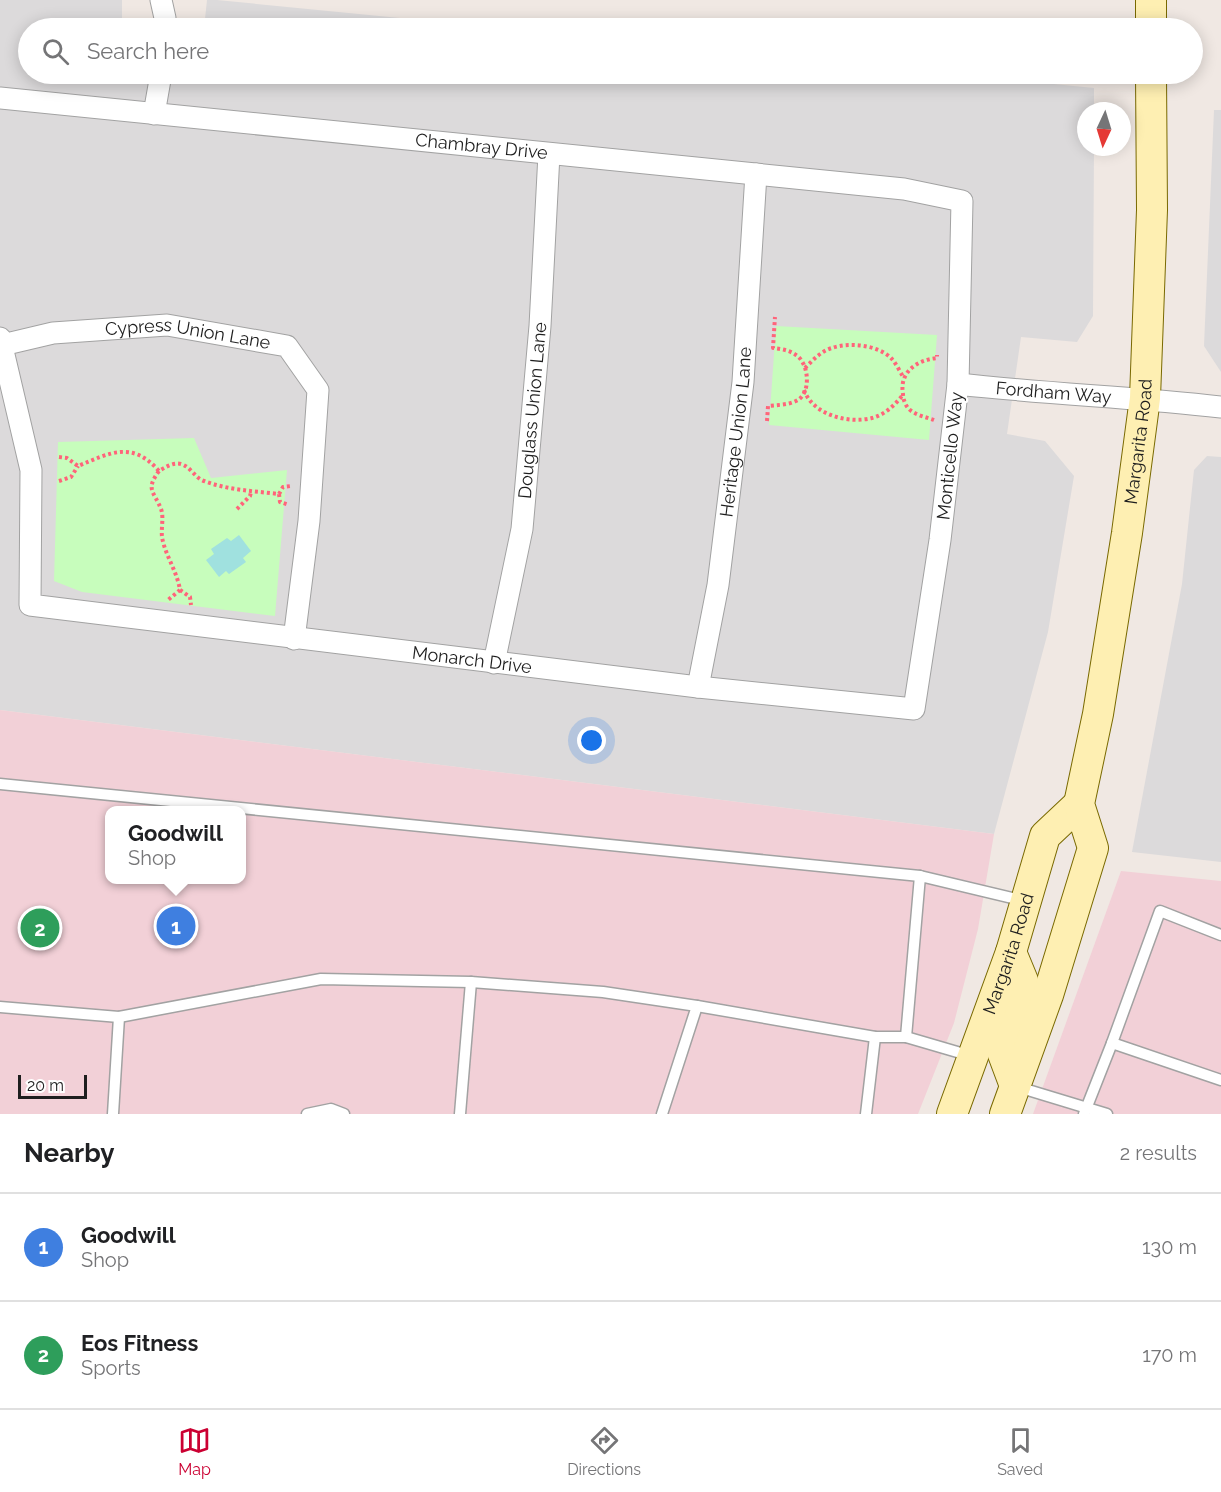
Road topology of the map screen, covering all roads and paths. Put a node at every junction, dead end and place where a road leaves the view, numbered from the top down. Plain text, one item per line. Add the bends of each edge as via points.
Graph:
1 (160, 0) edge
2 (1151, 0) edge
3 (165, 18) edge
4 (1151, 18) edge
5 (159, 84) edge
6 (1151, 84) edge
7 (0, 98) edge
8 (154, 114) junction
9 (549, 154) junction
10 (756, 174) junction
11 (962, 201) joint
12 (775, 317) dead end
13 (1, 342) edge
14 (938, 348) dead end
15 (805, 368) junction
16 (904, 379) junction
17 (958, 384) junction
18 (804, 390) junction
19 (903, 396) junction
20 (1145, 398) junction
21 (1221, 407) edge
22 (766, 421) dead end
23 (934, 427) dead end
24 (59, 457) dead end
25 (78, 466) junction
26 (159, 471) junction
27 (59, 481) dead end
28 (292, 486) dead end
29 (252, 492) junction
30 (279, 494) junction
31 (290, 506) dead end
32 (237, 508) dead end
33 (180, 590) junction
34 (167, 606) dead end
35 (191, 609) dead end
36 (294, 639) junction
37 (494, 663) junction
38 (698, 687) junction
39 (915, 709) joint
40 (0, 784) edge
41 (1079, 804) junction
42 (220, 806) edge
43 (246, 809) edge
44 (920, 876) junction
45 (1025, 901) junction
46 (1221, 935) edge
47 (1011, 952) junction
48 (471, 982) junction
49 (697, 1006) junction
50 (0, 1008) edge
51 (119, 1017) junction
52 (875, 1037) junction
53 (906, 1037) junction
54 (1112, 1043) junction
55 (973, 1057) junction
56 (1221, 1080) edge
57 (1015, 1086) junction
58 (1085, 1110) edge
59 (113, 1114) edge
60 (307, 1114) edge
61 (344, 1114) edge
62 (460, 1114) edge
63 (662, 1114) edge
64 (867, 1114) edge
65 (951, 1114) edge
66 (1005, 1114) edge
67 (1107, 1114) edge

1 - 3 street
2 - 4 main road
5 - 8 street
6 - 20 main road, Margarita Road via 1152,210
7 - 8 street, Chambray Drive
8 - 9 street, Chambray Drive
9 - 10 street, Chambray Drive
9 - 37 street, Douglass Union Lane via 540,326 522,529
10 - 11 street, Chambray Drive via 904,189
10 - 38 street, Heritage Union Lane via 743,382 718,585
11 - 17 street, Monticello Way
12 - 15 path via 773,348 796,355
13 - 36 street, Monarch Drive via 31,470 30,605
13 - 36 street, Cypress Union Lane via 53,333 167,325 287,346 318,390 309,521
14 - 16 path via 937,358 919,362
15 - 16 path via 831,348 854,345 892,358
15 - 18 path
16 - 19 path
17 - 20 street, Fordham Way
17 - 39 street, Monticello Way
18 - 19 path via 808,401 821,411 848,418 874,417
18 - 22 path via 797,401 768,406
19 - 23 path via 908,408 934,419
20 - 21 street, Fordham Way
20 - 41 main road, Margarita Road via 1126,544
24 - 25 path
25 - 26 path via 99,456 126,451 140,455
25 - 27 path via 71,477
26 - 29 path via 182,464 205,482
26 - 33 path via 153,479 152,492 161,508 162,538
28 - 30 path via 283,487
29 - 30 path
29 - 32 path
30 - 31 path via 280,502
33 - 34 path via 168,600
33 - 35 path via 190,597
36 - 37 street, Monarch Drive
37 - 38 street, Monarch Drive
38 - 39 street, Monarch Drive
40 - 42 lane
41 - 45 main road, Margarita Road via 1045,836
41 - 57 main road, Margarita Road via 1093,848 1048,995
43 - 44 lane
44 - 45 lane
44 - 53 lane
45 - 47 main road, Margarita Road
46 - 54 lane via 1160,911
47 - 55 main road, Margarita Road
47 - 57 main road via 1023,981 1003,1054
48 - 49 lane via 603,992
48 - 51 lane via 321,979
48 - 62 lane
49 - 52 lane
49 - 63 lane
50 - 51 lane
51 - 59 lane
52 - 53 lane
52 - 64 lane
53 - 55 lane
54 - 56 lane
54 - 58 lane
55 - 65 main road, Margarita Road
57 - 58 lane
57 - 66 main road, Margarita Road
58 - 67 lane
60 - 61 lane via 331,1109

